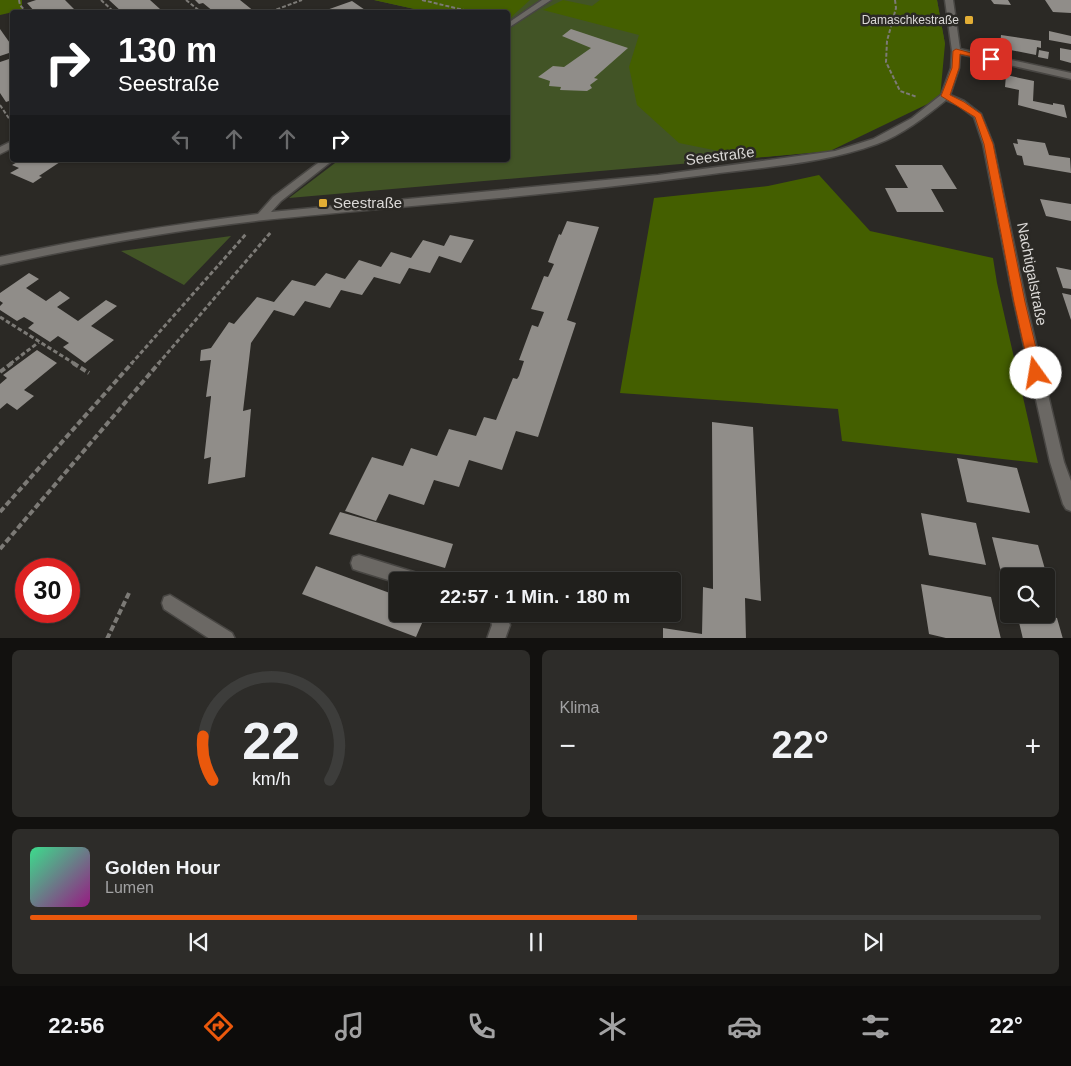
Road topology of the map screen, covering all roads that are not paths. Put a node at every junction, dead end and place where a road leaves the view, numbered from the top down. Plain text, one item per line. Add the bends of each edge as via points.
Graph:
1 (547, 0) edge
2 (948, 0) edge
3 (510, 25) edge
4 (956, 51) junction
5 (1071, 76) edge
6 (941, 99) junction
7 (325, 162) edge
8 (261, 217) junction
9 (0, 261) edge
10 (1071, 504) edge
11 (360, 563) dead end
12 (389, 572) edge
13 (170, 603) dead end
14 (500, 622) edge
15 (226, 638) edge
16 (496, 638) edge

1 - 3 street
2 - 4 street, Seestraße
4 - 5 street
4 - 6 street, Seestraße via 956,68
6 - 8 street, Seestraße via 915,120 876,141 836,154 658,178
6 - 10 street, Nachtigalstraße via 961,103 978,116 988,144 1020,302 1057,462
7 - 8 street via 277,199
8 - 9 street, Seestraße via 157,230
11 - 12 street
13 - 15 street
14 - 16 street

